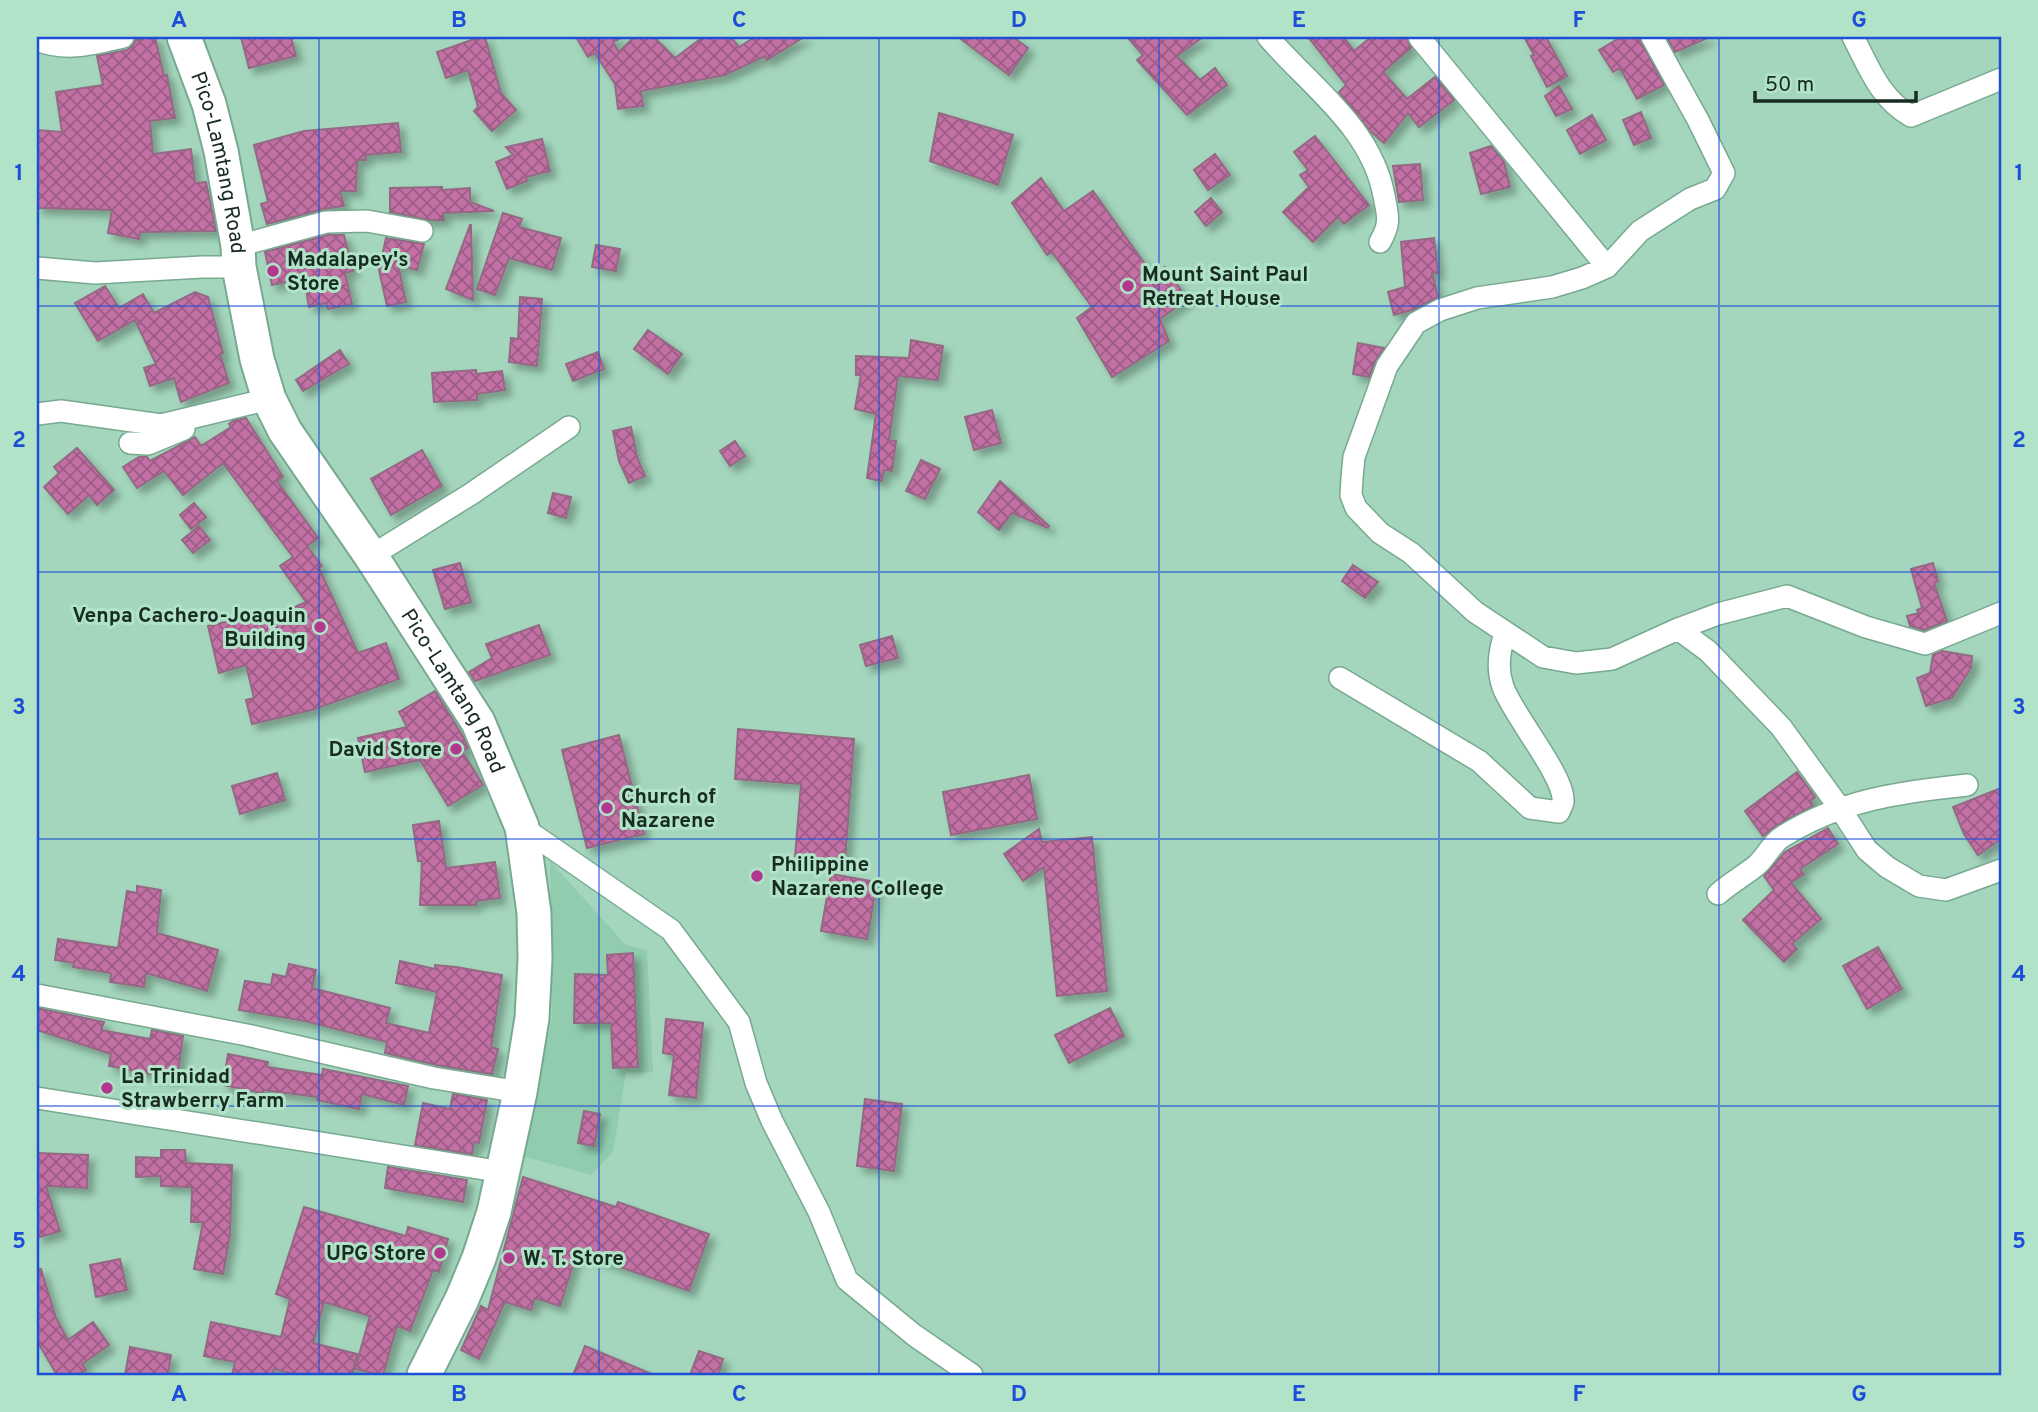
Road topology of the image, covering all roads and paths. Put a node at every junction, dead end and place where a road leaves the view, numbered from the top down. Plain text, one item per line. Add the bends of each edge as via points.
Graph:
1 (123, 37) edge
2 (184, 37) edge
3 (1268, 37) edge
4 (1419, 37) edge
5 (1652, 37) edge
6 (1853, 37) edge
7 (37, 40) edge
8 (2001, 79) edge
9 (422, 231) dead end
10 (1380, 242) dead end
11 (238, 256) junction
12 (1606, 267) junction
13 (37, 268) edge
14 (269, 399) junction
15 (216, 413) junction
16 (37, 414) edge
17 (569, 427) dead end
18 (130, 443) dead end
19 (371, 556) junction
20 (2001, 612) edge
21 (1678, 629) junction
22 (1504, 634) junction
23 (1340, 678) dead end
24 (1967, 785) dead end
25 (1839, 807) junction
26 (522, 827) junction
27 (2001, 870) edge
28 (1718, 894) dead end
29 (37, 995) edge
30 (520, 1092) junction
31 (37, 1098) edge
32 (503, 1172) junction
33 (424, 1375) edge
34 (972, 1375) edge

1 - 7 street via 79,47 51,46
2 - 11 main road, Pico-Lamtang Road via 221,151
3 - 10 street via 1370,151 1387,211 1388,228
4 - 12 street
5 - 12 street via 1724,173 1715,189 1640,231
6 - 8 street via 1879,88 1911,116
9 - 11 street via 367,221 326,222
11 - 13 street via 202,267 95,273
11 - 14 main road, Pico-Lamtang Road
12 - 22 street via 1552,287 1477,298 1416,323 1387,366 1354,457 1351,495 1356,508
14 - 15 street
14 - 19 main road, Pico-Lamtang Road via 285,431
15 - 16 street via 161,425 61,411
15 - 18 street via 217,423 187,428 148,444
17 - 19 street
19 - 26 main road, Pico-Lamtang Road via 478,722
20 - 21 street via 1925,644 1787,596
21 - 22 street via 1612,659 1576,663 1543,657
21 - 25 street via 1708,651 1781,727
22 - 23 street via 1499,652 1502,685 1558,782 1563,802 1559,812 1530,808 1479,761
24 - 25 street via 1912,790
25 - 27 street via 1867,850 1919,886 1947,890
25 - 28 street via 1780,838 1757,865
26 - 30 main road, Pico-Lamtang Road via 534,913 535,959 532,1018
26 - 34 street via 670,930 739,1022 756,1083 847,1280
29 - 30 street
30 - 32 main road, Pico-Lamtang Road
31 - 32 street
32 - 33 main road, Pico-Lamtang Road via 475,1268

